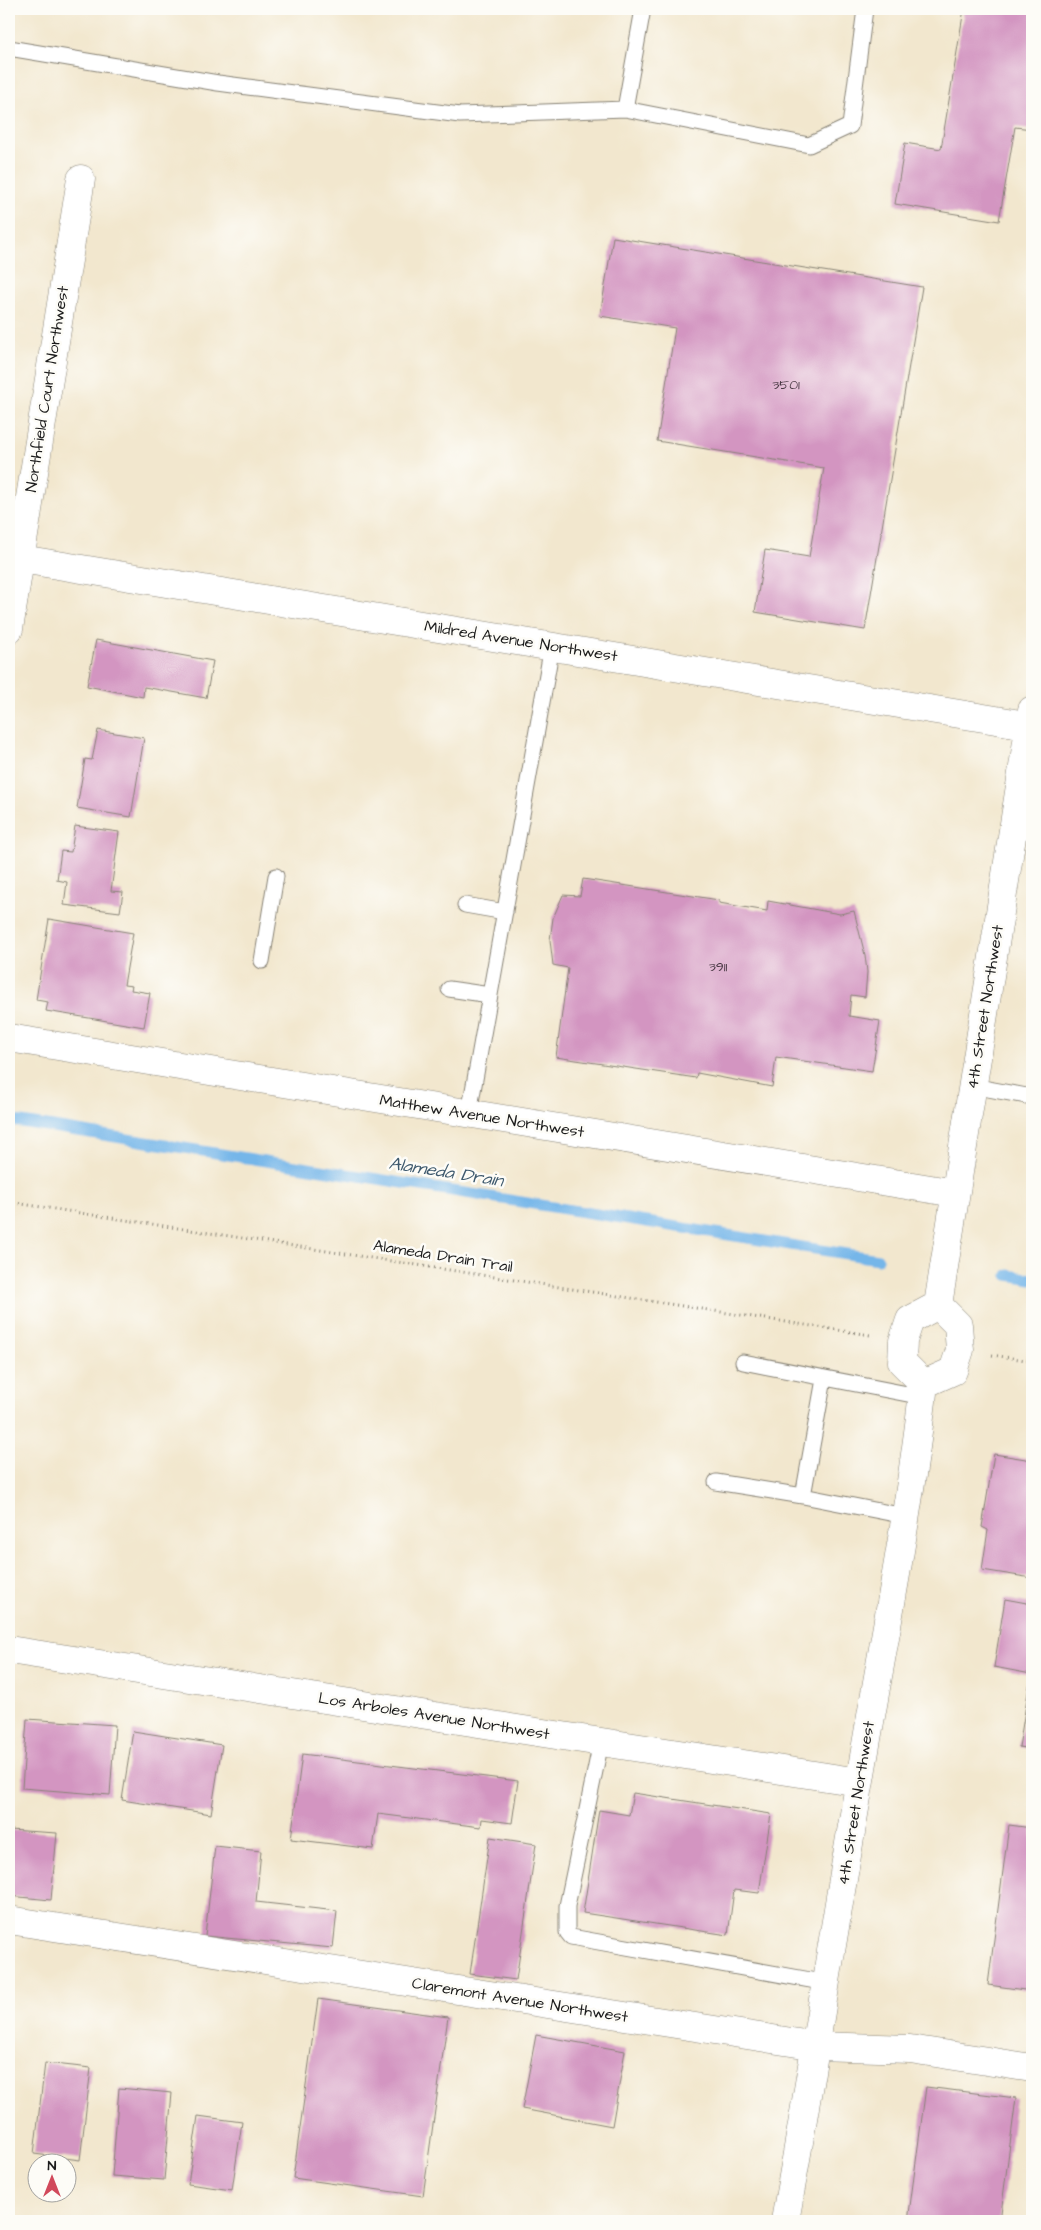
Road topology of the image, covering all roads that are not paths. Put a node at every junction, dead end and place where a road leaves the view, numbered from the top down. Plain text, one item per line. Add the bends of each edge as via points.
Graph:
1 (643, 9) edge
2 (865, 9) edge
3 (9, 48) edge
4 (625, 109) junction
5 (81, 179) dead end
6 (15, 558) edge
7 (9, 630) edge
8 (552, 646) junction
9 (1031, 720) edge
10 (1023, 830) edge
11 (276, 876) dead end
12 (465, 905) dead end
13 (505, 912) junction
14 (262, 961) dead end
15 (449, 989) dead end
16 (490, 995) junction
17 (9, 1038) edge
18 (972, 1086) junction
19 (1032, 1097) edge
20 (469, 1114) junction
21 (955, 1193) junction
22 (938, 1305) junction
23 (743, 1362) dead end
24 (824, 1379) junction
25 (923, 1391) junction
26 (716, 1482) dead end
27 (802, 1496) junction
28 (905, 1516) junction
29 (9, 1650) edge
30 (601, 1742) junction
31 (859, 1782) junction
32 (9, 1920) edge
33 (827, 1983) junction
34 (817, 2046) junction
35 (1032, 2068) edge
36 (785, 2221) edge

1 - 4 lane
2 - 4 lane via 850,126 809,145
3 - 4 lane via 218,83 460,115
5 - 6 street, Northfield Court Northwest
6 - 7 street, Northfield Court Northwest
6 - 8 street, Mildred Avenue Northwest
8 - 9 street, Mildred Avenue Northwest
8 - 13 lane
9 - 10 street, 4th Street Northwest
10 - 18 street, 4th Street Northwest
11 - 14 lane
12 - 13 lane
13 - 16 lane
15 - 16 lane
16 - 20 lane
17 - 20 street, Matthew Avenue Northwest
18 - 19 lane
18 - 21 street, 4th Street Northwest
20 - 21 street, Matthew Avenue Northwest
21 - 22 street, 4th Street Northwest
22 - 25 street via 910,1320 903,1341 902,1362
22 - 25 street via 958,1325 960,1350 953,1371
23 - 24 lane
24 - 25 lane
24 - 27 lane
25 - 28 street, 4th Street Northwest
26 - 27 lane
27 - 28 lane
28 - 31 street, 4th Street Northwest
29 - 30 street, Los Arboles Avenue Northwest
30 - 31 street, Los Arboles Avenue Northwest
30 - 33 lane via 567,1906 566,1932 571,1938
31 - 33 street, 4th Street Northwest
32 - 34 street, Claremont Avenue Northwest
33 - 34 street, 4th Street Northwest
34 - 35 street, Claremont Avenue Northwest via 910,2049
34 - 36 street, 4th Street Northwest

